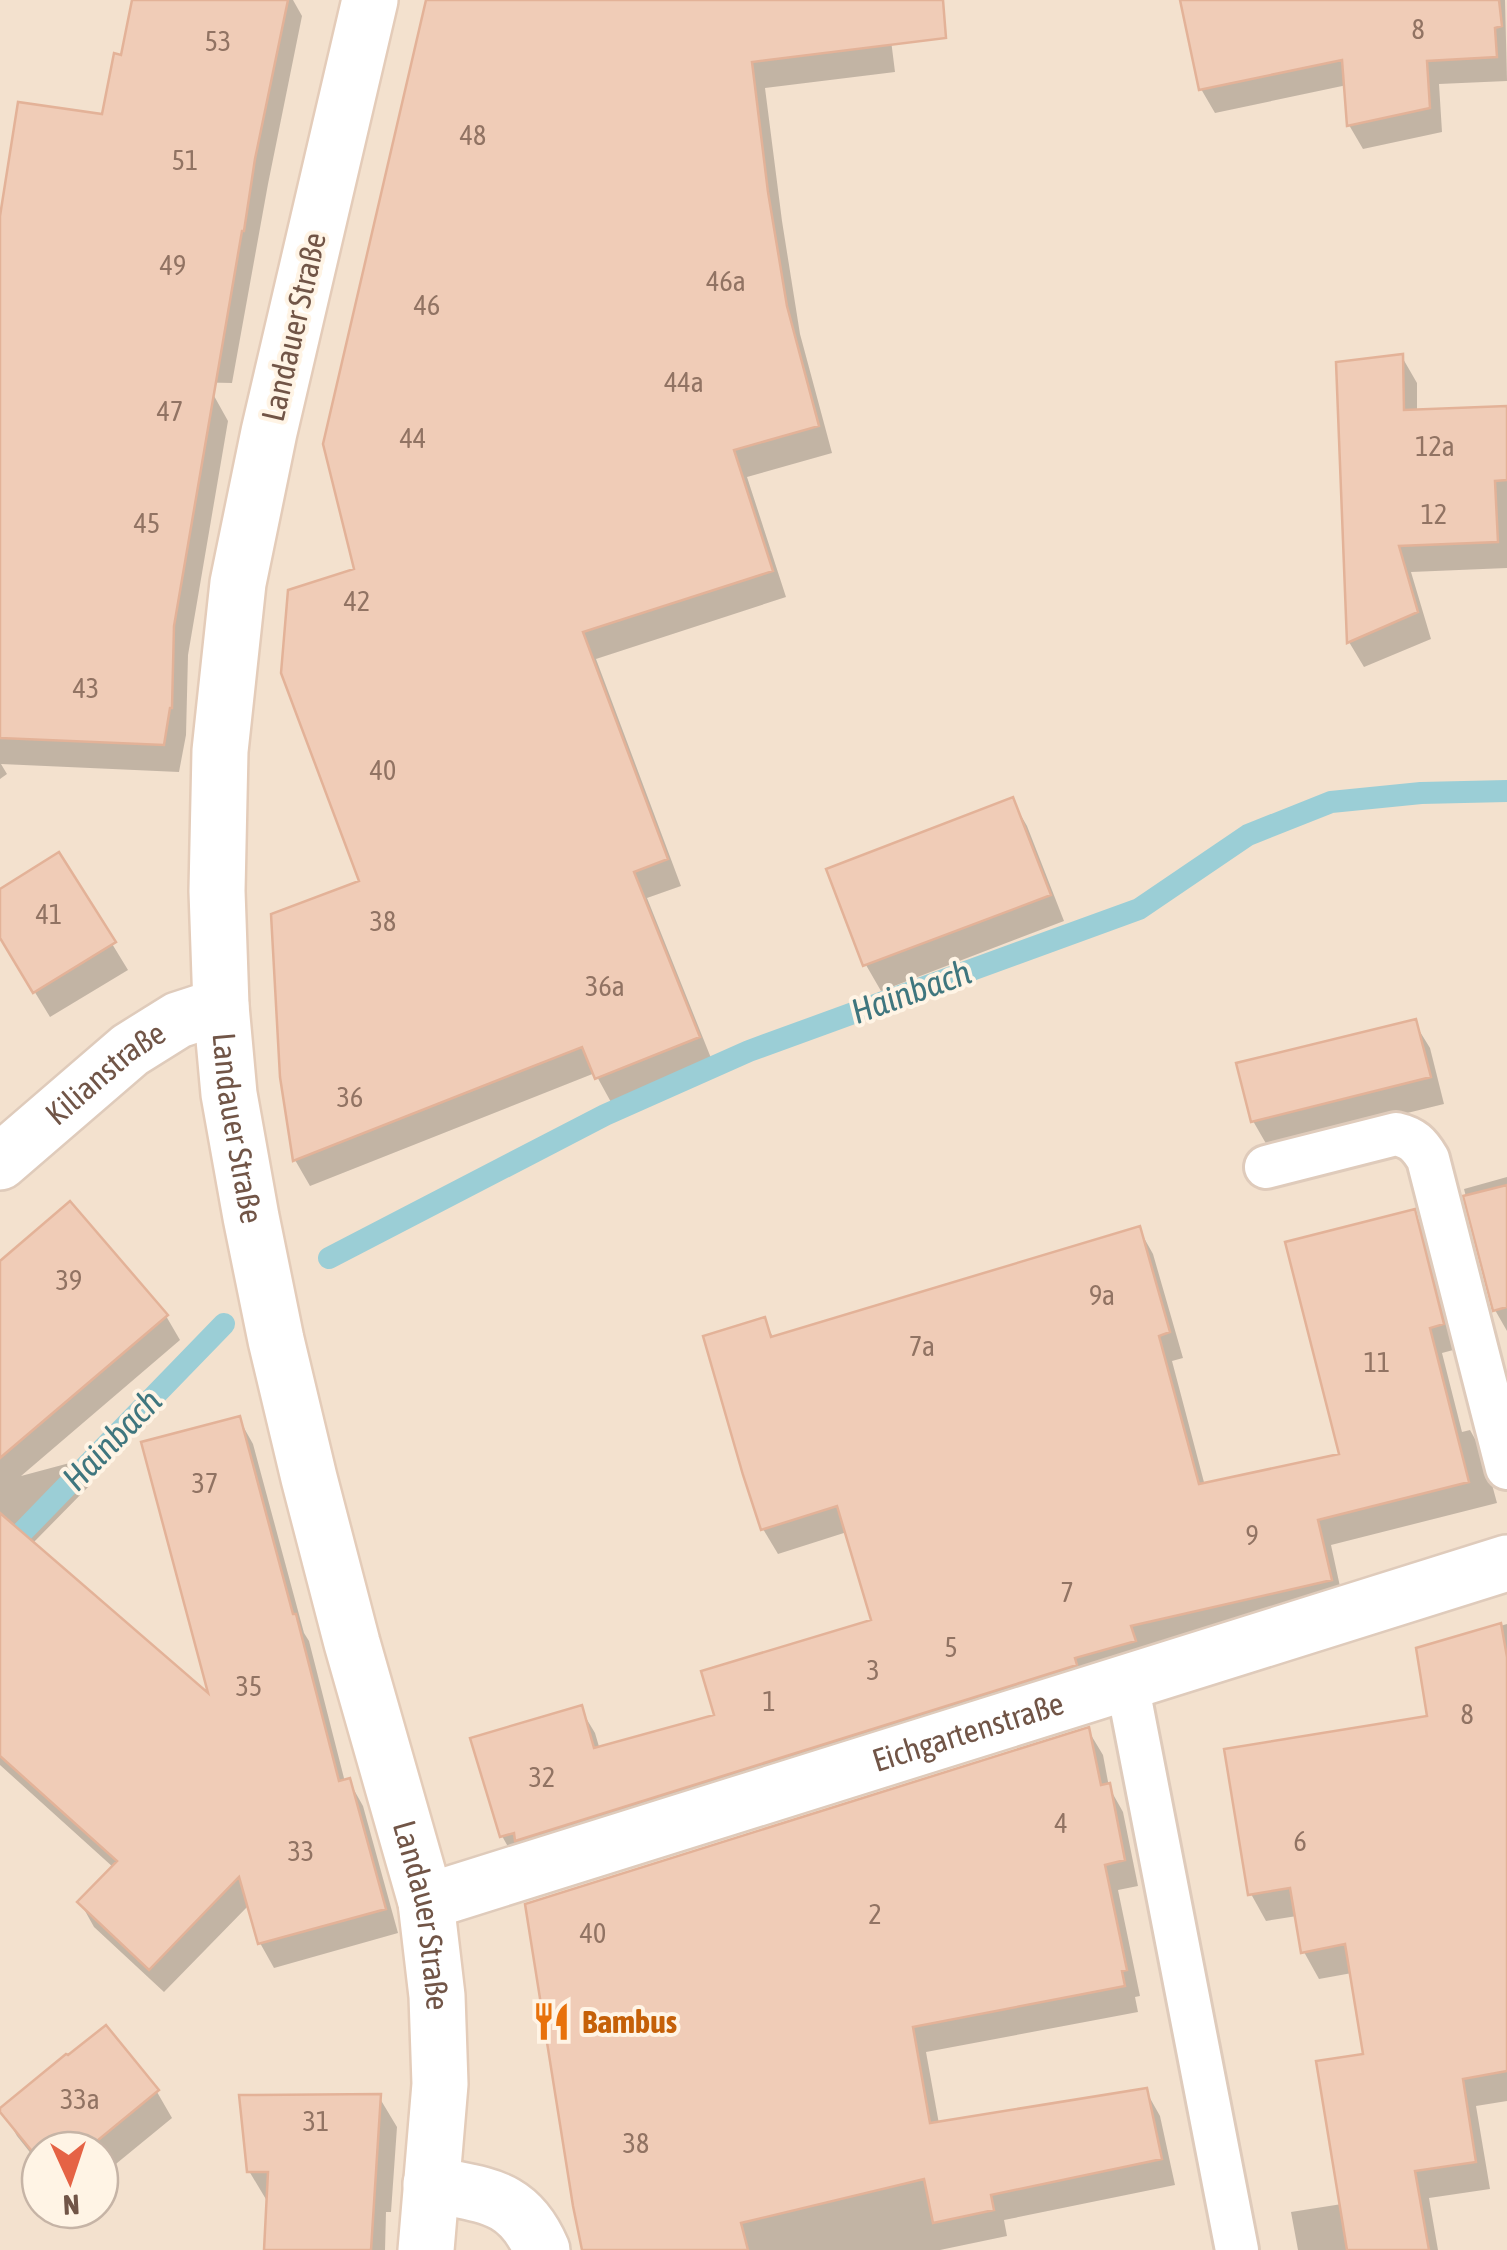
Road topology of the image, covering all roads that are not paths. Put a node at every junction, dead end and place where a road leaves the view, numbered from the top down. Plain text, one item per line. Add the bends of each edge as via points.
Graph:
1 (370, 0) edge
2 (221, 1006) junction
3 (0, 1162) edge
4 (1266, 1167) dead end
5 (1507, 1468) edge
6 (1507, 1563) edge
7 (1127, 1683) junction
8 (426, 1902) junction
9 (431, 2184) junction
10 (426, 2250) edge
11 (542, 2250) edge
12 (1237, 2250) edge

1 - 2 main road, Landauer Straße via 238,583 220,751
2 - 3 main road, Kilianstraße via 178,1020 130,1050
2 - 8 main road, Landauer Straße via 229,1094 276,1340
4 - 5 lane via 1396,1134 1418,1144 1428,1159
6 - 7 main road, Eichgartenstraße
7 - 8 main road, Eichgartenstraße
7 - 12 lane
8 - 9 main road, Landauer Straße via 440,2084
9 - 10 main road, Landauer Straße
9 - 11 main road via 514,2206

